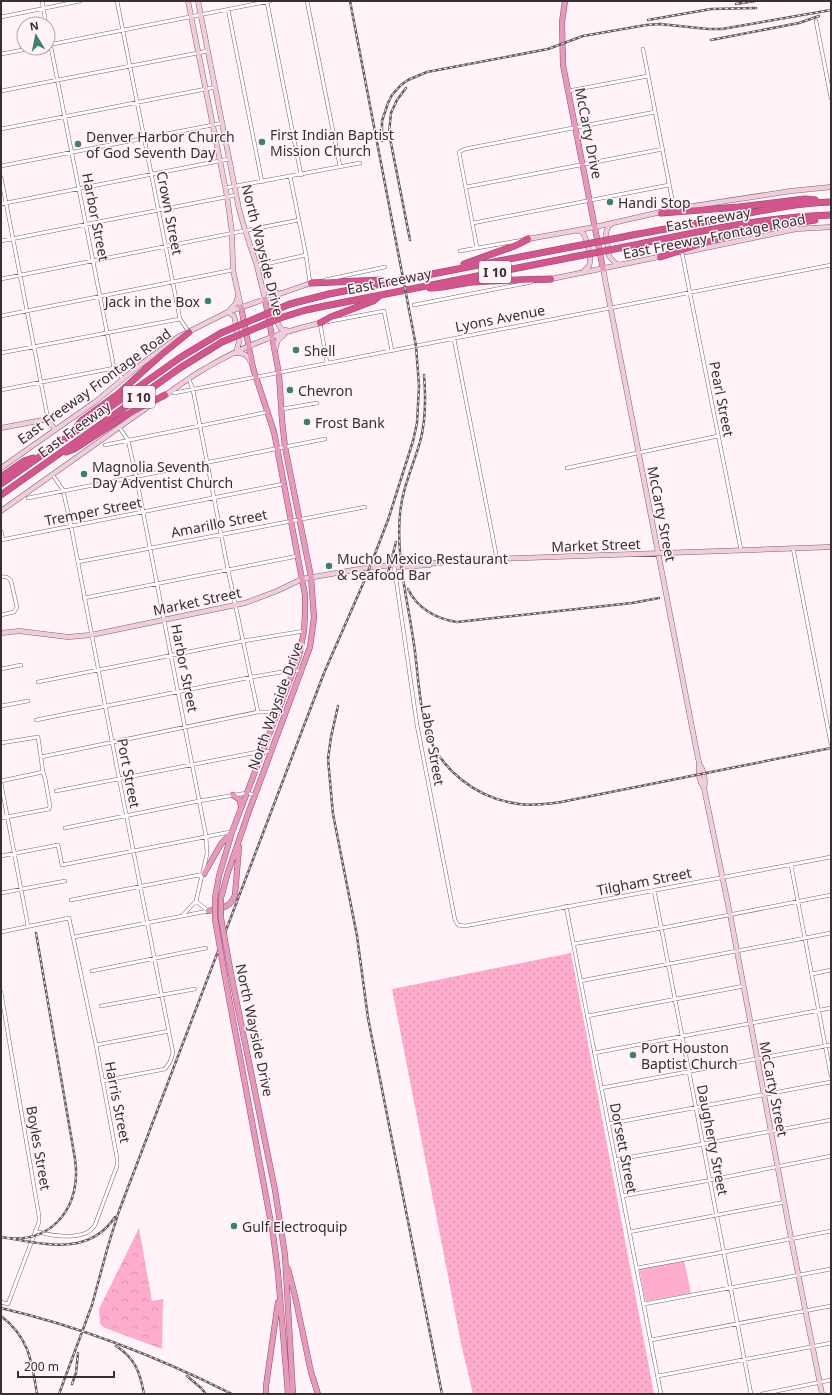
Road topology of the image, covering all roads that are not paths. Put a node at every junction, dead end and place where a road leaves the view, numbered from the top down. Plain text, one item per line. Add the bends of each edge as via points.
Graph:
1 (42, 1) edge
2 (80, 1) edge
3 (117, 1) edge
4 (188, 1) edge
5 (198, 1) edge
6 (269, 1) edge
7 (308, 1) edge
8 (565, 1) edge
9 (43, 8) junction
10 (228, 9) junction
11 (201, 15) junction
12 (44, 16) edge
13 (191, 16) junction
14 (1, 17) edge
15 (816, 21) dead end
16 (123, 30) junction
17 (56, 44) edge
18 (643, 49) dead end
19 (16, 51) edge
20 (208, 51) junction
21 (198, 53) junction
22 (1, 54) edge
23 (52, 56) edge
24 (130, 66) junction
25 (648, 76) junction
26 (58, 80) junction
27 (216, 87) junction
28 (205, 89) junction
29 (1, 91) edge
30 (568, 91) junction
31 (831, 98) edge
32 (137, 102) junction
33 (655, 112) junction
34 (64, 116) junction
35 (222, 123) junction
36 (212, 125) junction
37 (575, 128) junction
38 (1, 129) edge
39 (145, 138) junction
40 (663, 149) junction
41 (72, 152) junction
42 (229, 159) junction
43 (219, 161) junction
44 (360, 163) dead end
45 (582, 164) junction
46 (1, 166) edge
47 (340, 166) junction
48 (151, 174) junction
49 (301, 175) junction
50 (290, 176) junction
51 (1, 177) edge
52 (262, 182) junction
53 (669, 184) junction
54 (235, 186) junction
55 (466, 187) junction
56 (831, 187) edge
57 (78, 188) junction
58 (225, 188) junction
59 (236, 195) junction
60 (227, 196) junction
61 (590, 200) junction
62 (828, 202) edge
63 (6, 203) junction
64 (1, 204) edge
65 (674, 209) junction
66 (158, 210) junction
67 (661, 213) junction
68 (831, 216) edge
69 (299, 220) junction
70 (473, 223) junction
71 (612, 223) junction
72 (85, 224) junction
73 (595, 227) junction
74 (831, 227) edge
75 (245, 230) junction
76 (573, 230) junction
77 (232, 233) junction
78 (13, 239) junction
79 (528, 239) junction
80 (1, 241) edge
81 (166, 246) junction
82 (477, 248) junction
83 (460, 251) dead end
84 (682, 252) junction
85 (306, 255) junction
86 (660, 257) junction
87 (93, 260) junction
88 (623, 265) junction
89 (831, 265) edge
90 (257, 266) junction
91 (385, 267) dead end
92 (603, 268) junction
93 (233, 270) junction
94 (582, 273) junction
95 (431, 274) junction
96 (20, 275) junction
97 (421, 276) junction
98 (1, 279) edge
99 (551, 279) junction
100 (173, 282) junction
101 (310, 283) junction
102 (417, 288) junction
103 (263, 289) junction
104 (690, 292) junction
105 (238, 293) junction
106 (281, 293) junction
107 (382, 295) junction
108 (100, 296) junction
109 (265, 299) junction
110 (414, 305) dead end
111 (241, 306) junction
112 (610, 307) junction
113 (27, 311) junction
114 (228, 312) junction
115 (1, 316) edge
116 (180, 319) junction
117 (320, 323) junction
118 (291, 331) junction
119 (107, 332) junction
120 (189, 332) junction
121 (272, 337) junction
122 (454, 338) junction
123 (34, 347) junction
124 (249, 347) junction
125 (275, 351) junction
126 (392, 351) junction
127 (1, 353) edge
128 (236, 353) junction
129 (327, 364) junction
130 (130, 365) dead end
131 (114, 368) junction
132 (253, 368) junction
133 (279, 374) junction
134 (256, 378) junction
135 (123, 379) junction
136 (189, 379) junction
137 (42, 383) junction
138 (1, 390) edge
139 (193, 390) junction
140 (174, 393) dead end
141 (165, 395) junction
142 (317, 403) dead end
143 (282, 409) junction
144 (268, 412) junction
145 (48, 418) junction
146 (200, 426) junction
147 (119, 427) junction
148 (1, 428) edge
149 (55, 430) junction
150 (72, 433) junction
151 (718, 436) junction
152 (325, 439) dead end
153 (128, 440) junction
154 (105, 445) dead end
155 (285, 447) junction
156 (276, 449) junction
157 (639, 452) junction
158 (59, 454) junction
159 (40, 456) junction
160 (207, 462) junction
161 (1, 466) edge
162 (567, 468) dead end
163 (52, 474) junction
164 (136, 476) junction
165 (1, 477) edge
166 (1, 484) edge
167 (283, 484) junction
168 (63, 490) junction
169 (7, 491) junction
170 (1, 495) edge
171 (28, 498) dead end
172 (215, 498) junction
173 (1, 499) edge
174 (365, 507) dead end
175 (1, 511) edge
176 (143, 512) junction
177 (300, 519) junction
178 (291, 521) junction
179 (71, 526) junction
180 (1, 531) edge
181 (221, 534) junction
182 (2, 540) edge
183 (150, 547) junction
184 (831, 547) edge
185 (793, 548) junction
186 (741, 550) junction
187 (659, 553) junction
188 (298, 556) junction
189 (497, 559) junction
190 (78, 562) junction
191 (394, 565) junction
192 (228, 570) junction
193 (1, 577) edge
194 (311, 577) junction
195 (302, 579) junction
196 (156, 584) junction
197 (84, 598) junction
198 (236, 605) junction
199 (1, 615) edge
200 (164, 619) junction
201 (304, 631) junction
202 (1, 633) edge
203 (91, 635) junction
204 (243, 641) junction
205 (171, 656) junction
206 (21, 665) dead end
207 (1, 669) edge
208 (98, 670) junction
209 (293, 670) junction
210 (302, 672) junction
211 (252, 677) junction
212 (38, 682) dead end
213 (178, 692) junction
214 (28, 701) dead end
215 (1, 706) edge
216 (105, 706) junction
217 (258, 712) junction
218 (278, 712) junction
219 (36, 720) dead end
220 (185, 728) junction
221 (112, 742) junction
222 (1, 743) edge
223 (831, 744) edge
224 (263, 751) junction
225 (271, 752) junction
226 (41, 757) junction
227 (192, 764) junction
228 (43, 772) junction
229 (119, 778) junction
230 (1, 782) edge
231 (56, 791) dead end
232 (247, 793) junction
233 (233, 795) junction
234 (255, 795) junction
235 (199, 801) junction
236 (242, 808) junction
237 (126, 815) junction
238 (8, 817) junction
239 (1, 818) edge
240 (65, 828) dead end
241 (232, 832) junction
242 (206, 836) junction
243 (240, 839) junction
244 (134, 851) junction
245 (14, 853) junction
246 (1, 856) edge
247 (831, 857) edge
248 (791, 865) junction
249 (204, 874) junction
250 (722, 877) junction
251 (65, 881) dead end
252 (140, 887) junction
253 (21, 889) junction
254 (654, 890) junction
255 (1, 893) edge
256 (831, 895) edge
257 (72, 900) dead end
258 (196, 901) junction
259 (798, 902) junction
260 (566, 906) junction
261 (208, 911) junction
262 (730, 914) junction
263 (182, 916) junction
264 (148, 923) junction
265 (28, 926) junction
266 (461, 926) joint
267 (661, 928) junction
268 (1, 932) edge
269 (831, 933) edge
270 (74, 937) junction
271 (805, 938) junction
272 (573, 944) junction
273 (206, 948) dead end
274 (736, 950) junction
275 (155, 959) junction
276 (667, 964) junction
277 (831, 970) edge
278 (92, 971) dead end
279 (812, 974) junction
280 (580, 980) junction
281 (744, 986) junction
282 (195, 989) dead end
283 (1, 992) edge
284 (162, 995) junction
285 (674, 1000) junction
286 (101, 1006) dead end
287 (831, 1008) edge
288 (819, 1010) junction
289 (587, 1016) junction
290 (750, 1022) junction
291 (168, 1031) junction
292 (682, 1036) junction
293 (96, 1045) junction
294 (831, 1045) edge
295 (825, 1046) junction
296 (594, 1053) junction
297 (757, 1059) junction
298 (688, 1072) junction
299 (831, 1076) edge
300 (102, 1081) junction
301 (831, 1082) edge
302 (601, 1088) junction
303 (764, 1095) junction
304 (696, 1108) junction
305 (831, 1120) edge
306 (608, 1124) junction
307 (771, 1131) junction
308 (703, 1144) junction
309 (831, 1156) edge
310 (615, 1160) junction
311 (778, 1166) junction
312 (710, 1180) junction
313 (622, 1196) junction
314 (784, 1202) junction
315 (717, 1216) junction
316 (831, 1230) edge
317 (35, 1231) junction
318 (629, 1232) junction
319 (791, 1238) junction
320 (724, 1252) junction
321 (285, 1255) junction
322 (636, 1268) junction
323 (831, 1268) edge
324 (798, 1275) junction
325 (279, 1286) junction
326 (731, 1288) junction
327 (1, 1302) edge
328 (644, 1304) junction
329 (831, 1306) edge
330 (806, 1311) junction
331 (738, 1324) junction
332 (651, 1340) junction
333 (831, 1343) edge
334 (813, 1346) junction
335 (745, 1359) junction
336 (658, 1376) junction
337 (831, 1380) edge
338 (820, 1382) junction
339 (315, 1386) junction
340 (266, 1394) edge
341 (288, 1394) edge
342 (293, 1394) edge
343 (315, 1394) edge
344 (318, 1394) edge
345 (661, 1394) edge
346 (751, 1394) edge
347 (762, 1394) edge
348 (822, 1394) edge

1 - 9 street
2 - 9 street
3 - 16 street, Crown Street
4 - 13 main road, North Wayside Drive
5 - 11 main road, North Wayside Drive
6 - 10 street
6 - 49 street
7 - 47 street
8 - 30 main road, McCarty Drive via 562,45
9 - 12 street
9 - 14 street
10 - 11 street
10 - 52 street
11 - 13 street
11 - 20 main road, North Wayside Drive
13 - 16 street
13 - 21 main road, North Wayside Drive
15 - 31 street
16 - 17 street
16 - 24 street, Crown Street
18 - 25 street
19 - 22 street
20 - 21 street
20 - 27 main road, North Wayside Drive
21 - 24 street
21 - 28 main road, North Wayside Drive
23 - 26 street, Harbor Street
24 - 26 street
24 - 32 street, Crown Street
25 - 30 street
25 - 33 street
26 - 29 street
26 - 34 street, Harbor Street
27 - 28 street
27 - 35 main road, North Wayside Drive
28 - 32 street
28 - 36 main road, North Wayside Drive
30 - 37 main road, McCarty Drive
32 - 34 street
32 - 39 street, Crown Street
33 - 37 street
33 - 40 street
34 - 38 street
34 - 41 street, Harbor Street
35 - 36 street
35 - 42 main road, North Wayside Drive
36 - 39 street
36 - 43 main road, North Wayside Drive
37 - 45 main road, McCarty Drive
37 - 55 street via 459,152
39 - 41 street
39 - 48 street, Crown Street
40 - 45 street
40 - 53 street
41 - 46 street
41 - 57 street, Harbor Street
42 - 43 street
42 - 54 main road, North Wayside Drive
43 - 48 street
43 - 58 main road, North Wayside Drive
44 - 47 street
45 - 55 street
45 - 61 main road, McCarty Drive
47 - 49 street
48 - 57 street
48 - 66 street, Crown Street
49 - 50 street
50 - 52 street
50 - 69 street
51 - 63 street
52 - 54 street
53 - 61 street
53 - 65 street
54 - 58 street
54 - 59 main road, North Wayside Drive
55 - 70 street
56 - 65 main road, East Freeway Frontage Road
57 - 63 street
57 - 72 street, Harbor Street
58 - 60 main road, North Wayside Drive
59 - 60 street
59 - 75 main road, North Wayside Drive
60 - 66 street
60 - 77 main road, North Wayside Drive
61 - 70 street
61 - 73 main road, McCarty Drive
62 - 67 highway via 805,199
62 - 95 highway, East Freeway / I 10, bridge via 764,210
63 - 64 street
63 - 78 street
65 - 67 main road, East Freeway Frontage Road
66 - 72 street
66 - 81 street, Crown Street
67 - 71 main road, East Freeway Frontage Road
68 - 86 highway via 730,235
68 - 102 highway, East Freeway / I 10, bridge via 772,220 695,232
69 - 75 street
69 - 85 street
70 - 82 street
71 - 73 main road, East Freeway Frontage Road
71 - 88 main road via 606,233 609,256 615,263
72 - 78 street
72 - 87 street, Harbor Street
73 - 76 main road, East Freeway Frontage Road
73 - 92 main road, McCarty Drive
74 - 84 main road, East Freeway Frontage Road via 796,229
75 - 77 street
75 - 90 main road, North Wayside Drive
76 - 79 main road, East Freeway Frontage Road
76 - 94 main road via 581,231 586,236 590,260
77 - 81 street
77 - 93 main road, North Wayside Drive
78 - 80 street
78 - 96 street
79 - 82 street, East Freeway Frontage Road
79 - 95 highway via 488,256
81 - 87 street
81 - 100 street, Crown Street
82 - 83 street, East Freeway Frontage Road
84 - 86 main road, East Freeway Frontage Road
84 - 104 street, Pearl Street
85 - 90 street
85 - 101 street
86 - 88 main road, East Freeway Frontage Road
87 - 96 street
87 - 108 street, Harbor Street
88 - 92 main road, East Freeway Frontage Road
89 - 104 street, Lyons Avenue
90 - 103 main road, North Wayside Drive
91 - 101 street, East Freeway Frontage Road
92 - 94 main road, East Freeway Frontage Road
92 - 112 main road, McCarty Street
93 - 100 street
93 - 105 main road, North Wayside Drive
94 - 99 main road, East Freeway Frontage Road
95 - 97 highway, East Freeway / I 10
96 - 98 street
96 - 113 street
97 - 101 highway via 368,282
97 - 150 highway, East Freeway / I 10, bridge via 290,304 221,333 181,357
99 - 102 highway via 483,281 438,288
99 - 110 street, East Freeway Frontage Road
100 - 108 street
100 - 116 street, Crown Street
101 - 106 main road, East Freeway Frontage Road
102 - 107 highway, East Freeway / I 10
103 - 106 main road
103 - 109 main road, North Wayside Drive
104 - 112 street, Lyons Avenue
104 - 151 street, Pearl Street
105 - 111 main road, North Wayside Drive
105 - 114 main road via 236,303
106 - 109 main road, East Freeway Frontage Road
106 - 118 main road via 274,304 276,320 281,329
107 - 117 highway
107 - 158 highway, East Freeway / I 10, bridge via 306,310 222,342 180,368
108 - 113 street
108 - 119 street, Harbor Street
109 - 111 main road, East Freeway Frontage Road
109 - 121 main road, North Wayside Drive
111 - 114 main road, East Freeway Frontage Road
111 - 124 main road, North Wayside Drive
112 - 122 street, Lyons Avenue
112 - 157 main road, McCarty Street
113 - 115 street
113 - 123 street
114 - 120 main road, East Freeway Frontage Road
114 - 128 main road via 234,316 236,326 239,342
116 - 119 street
116 - 120 street, Crown Street
117 - 118 main road
117 - 126 street via 384,311
117 - 129 street
118 - 121 main road
118 - 125 main road via 278,340
119 - 123 street
119 - 131 street, Harbor Street
120 - 135 main road, East Freeway Frontage Road via 167,344
120 - 150 highway via 118,394 81,421
121 - 124 main road
121 - 125 main road, North Wayside Drive
122 - 126 street, Lyons Avenue
122 - 189 street
123 - 127 street
123 - 137 street
124 - 128 main road
124 - 132 main road, North Wayside Drive
125 - 133 main road, North Wayside Drive
126 - 129 street, Lyons Avenue
128 - 132 main road via 247,355
128 - 136 main road
129 - 133 street, Lyons Avenue
130 - 131 street
131 - 135 street, Harbor Street
131 - 137 street
132 - 134 main road, North Wayside Drive
133 - 134 street, Lyons Avenue
133 - 143 main road, North Wayside Drive
134 - 139 street, Lyons Avenue
134 - 144 main road, North Wayside Drive
135 - 149 main road, East Freeway Frontage Road
136 - 139 street
136 - 141 main road
137 - 138 street
137 - 145 street
139 - 140 street, Lyons Avenue
139 - 146 street
141 - 147 main road
141 - 158 highway via 128,414 74,449
142 - 143 street
143 - 155 main road, North Wayside Drive
144 - 146 street
144 - 156 main road, North Wayside Drive
145 - 148 main road
145 - 149 main road
146 - 153 street
146 - 160 street
147 - 153 street, Harbor Street
147 - 163 main road
149 - 161 main road, East Freeway Frontage Road
150 - 159 highway, East Freeway / I 10
151 - 157 street
151 - 186 street, Pearl Street
152 - 155 street
153 - 154 street
153 - 164 street, Harbor Street
155 - 156 street
155 - 177 main road, North Wayside Drive
156 - 160 street
156 - 167 main road, North Wayside Drive
157 - 162 street
157 - 187 main road, McCarty Street
158 - 169 highway, East Freeway / I 10
159 - 165 highway via 24,461
159 - 166 highway, East Freeway / I 10
160 - 164 street
160 - 172 street
163 - 168 street, Port Street
163 - 175 main road
164 - 168 street
164 - 176 street, Harbor Street
167 - 172 street, Tremper Street
167 - 178 main road, North Wayside Drive
168 - 171 street
168 - 179 street, Port Street
169 - 170 highway, East Freeway / I 10
169 - 173 highway
172 - 176 street, Tremper Street
172 - 181 street
174 - 177 street, Amarillo Street
176 - 179 street, Tremper Street
176 - 183 street, Harbor Street
177 - 178 street, Amarillo Street
177 - 194 main road, North Wayside Drive
178 - 181 street, Amarillo Street
178 - 188 main road, North Wayside Drive
179 - 182 street, Tremper Street
179 - 190 street, Port Street
180 - 182 street
181 - 183 street, Amarillo Street
181 - 192 street
183 - 190 street, Amarillo Street
183 - 196 street, Harbor Street
184 - 185 main road, Market Street
185 - 186 main road, Market Street
185 - 223 street
186 - 187 main road, Market Street
187 - 189 main road, Market Street
187 - 250 main road, McCarty Street via 699,764 706,783 704,788
188 - 192 street
188 - 195 main road, North Wayside Drive
189 - 191 main road, Market Street via 434,563 429,566
190 - 197 street, Port Street
191 - 194 main road, Market Street
191 - 266 street, Labco Street via 417,725 455,920
192 - 196 street
192 - 198 street
193 - 199 street via 6,576 13,585 17,607 14,612
194 - 195 main road, Market Street
194 - 210 main road, North Wayside Drive via 313,631
195 - 198 main road, Market Street via 255,600
195 - 201 main road, North Wayside Drive via 305,595
196 - 197 street
196 - 200 street, Harbor Street
197 - 203 street, Port Street
198 - 200 main road, Market Street
198 - 204 street
200 - 203 main road, Market Street
200 - 205 street, Harbor Street
201 - 204 street
201 - 209 main road, North Wayside Drive
202 - 203 main road, Market Street via 16,631 68,637
203 - 208 street, Port Street
204 - 205 street
204 - 211 street
205 - 208 street
205 - 213 street, Harbor Street
206 - 207 street
208 - 212 street
208 - 216 street, Port Street
209 - 210 street
209 - 211 street
209 - 218 main road, North Wayside Drive
210 - 225 main road, North Wayside Drive
211 - 213 street
211 - 217 street
213 - 216 street
213 - 220 street, Harbor Street
214 - 215 street
216 - 219 street
216 - 221 street, Port Street
217 - 218 street
217 - 220 street
218 - 224 main road, North Wayside Drive
220 - 221 street
220 - 227 street, Harbor Street
221 - 226 street
221 - 229 street, Port Street
222 - 226 street via 38,737
224 - 225 street
224 - 227 street
224 - 232 main road, North Wayside Drive
225 - 234 main road, North Wayside Drive
226 - 228 street
227 - 229 street
227 - 235 street, Harbor Street
228 - 230 street
228 - 238 street via 49,809
229 - 231 street
229 - 237 street, Port Street
230 - 238 street
232 - 233 street
232 - 234 street
232 - 236 main road, North Wayside Drive
233 - 235 street
233 - 236 main road via 240,800
234 - 243 main road, North Wayside Drive
235 - 237 street
235 - 242 street, Harbor Street
236 - 241 main road, North Wayside Drive
237 - 240 street
237 - 244 street, Port Street
238 - 239 street
238 - 245 street
241 - 242 street
241 - 249 main road via 221,844
241 - 325 main road, North Wayside Drive, bridge via 219,876 215,919 271,1218
242 - 244 street
242 - 249 street, Harbor Street via 208,854
243 - 261 main road via 233,902 226,907
243 - 321 main road, North Wayside Drive, bridge via 221,898 221,918 275,1190
244 - 245 street via 62,865 58,844
244 - 252 street, Port Street
245 - 246 street
245 - 253 street
247 - 248 street, Tilgham Street
248 - 250 street, Tilgham Street
248 - 259 street
249 - 252 street
249 - 258 street, Harbor Street
250 - 254 street, Tilgham Street
250 - 262 main road, McCarty Street
251 - 253 street
252 - 257 street
252 - 264 street, Port Street
253 - 255 street
253 - 265 street
254 - 260 street, Tilgham Street
254 - 267 street, Daugherty Street
256 - 259 street
258 - 261 street
258 - 263 street
259 - 262 street
259 - 271 street
260 - 266 street, Tilgham Street
260 - 272 street, Dorsett Street
261 - 263 street
262 - 267 street
262 - 274 main road, McCarty Street
263 - 264 street
264 - 270 street
264 - 275 street, Port Street
265 - 268 street
265 - 270 street, Harris Street via 69,918
267 - 272 street
267 - 276 street, Daugherty Street
269 - 271 street
270 - 293 street, Harris Street
271 - 274 street
271 - 279 street
272 - 280 street, Dorsett Street
273 - 275 street
274 - 276 street
274 - 281 main road, McCarty Street
275 - 278 street
275 - 284 street, Port Street
276 - 280 street
276 - 285 street, Daugherty Street
277 - 279 street
279 - 288 street
280 - 289 street, Dorsett Street
281 - 285 street
281 - 290 main road, McCarty Street
282 - 284 street
283 - 317 street, Boyles Street via 39,1214
284 - 286 street
284 - 291 street, Port Street
285 - 289 street
285 - 292 street, Daugherty Street
287 - 288 street
288 - 290 street
288 - 295 street
289 - 296 street, Dorsett Street
290 - 292 street
290 - 297 main road, McCarty Street
291 - 293 street
291 - 300 street, Port Street via 173,1053 165,1069
292 - 296 street
292 - 298 street, Daugherty Street
293 - 300 street, Harris Street
294 - 295 street
295 - 297 street
295 - 299 street
296 - 302 street, Dorsett Street
297 - 298 street
297 - 303 main road, McCarty Street
298 - 302 street
298 - 304 street, Daugherty Street
300 - 317 street, Harris Street via 118,1164 95,1225 86,1233 68,1236 54,1236
301 - 303 street
302 - 306 street, Dorsett Street
303 - 304 street
303 - 307 main road, McCarty Street
304 - 306 street
304 - 308 street, Daugherty Street
305 - 307 street
306 - 310 street, Dorsett Street
307 - 308 street
307 - 311 main road, McCarty Street
308 - 310 street
308 - 312 street, Daugherty Street
309 - 311 street
310 - 313 street, Dorsett Street
311 - 312 street
311 - 314 main road, McCarty Street
312 - 313 street
312 - 315 street, Daugherty Street
313 - 318 street, Dorsett Street
314 - 315 street
314 - 319 main road, McCarty Street
315 - 318 street
315 - 320 street, Daugherty Street
316 - 319 street
317 - 327 street, Boyles Street via 8,1304
318 - 322 street, Dorsett Street
319 - 320 street
319 - 324 main road, McCarty Street
320 - 322 street
320 - 326 street, Daugherty Street
321 - 339 main road
321 - 342 main road, North Wayside Drive
322 - 328 street, Dorsett Street
323 - 324 street
324 - 326 street
324 - 330 main road, McCarty Street
325 - 340 main road
325 - 341 main road, North Wayside Drive
326 - 328 street
326 - 331 street, Daugherty Street
328 - 332 street, Dorsett Street
329 - 330 street
330 - 331 street
330 - 334 main road, McCarty Street
331 - 332 street
331 - 335 street, Daugherty Street
332 - 336 street, Dorsett Street
333 - 334 street
334 - 335 street
334 - 338 main road, McCarty Street
335 - 336 street
335 - 346 street, Daugherty Street
336 - 345 street, Dorsett Street
337 - 338 street
338 - 347 street
338 - 348 main road, McCarty Street
339 - 343 main road
339 - 344 main road

